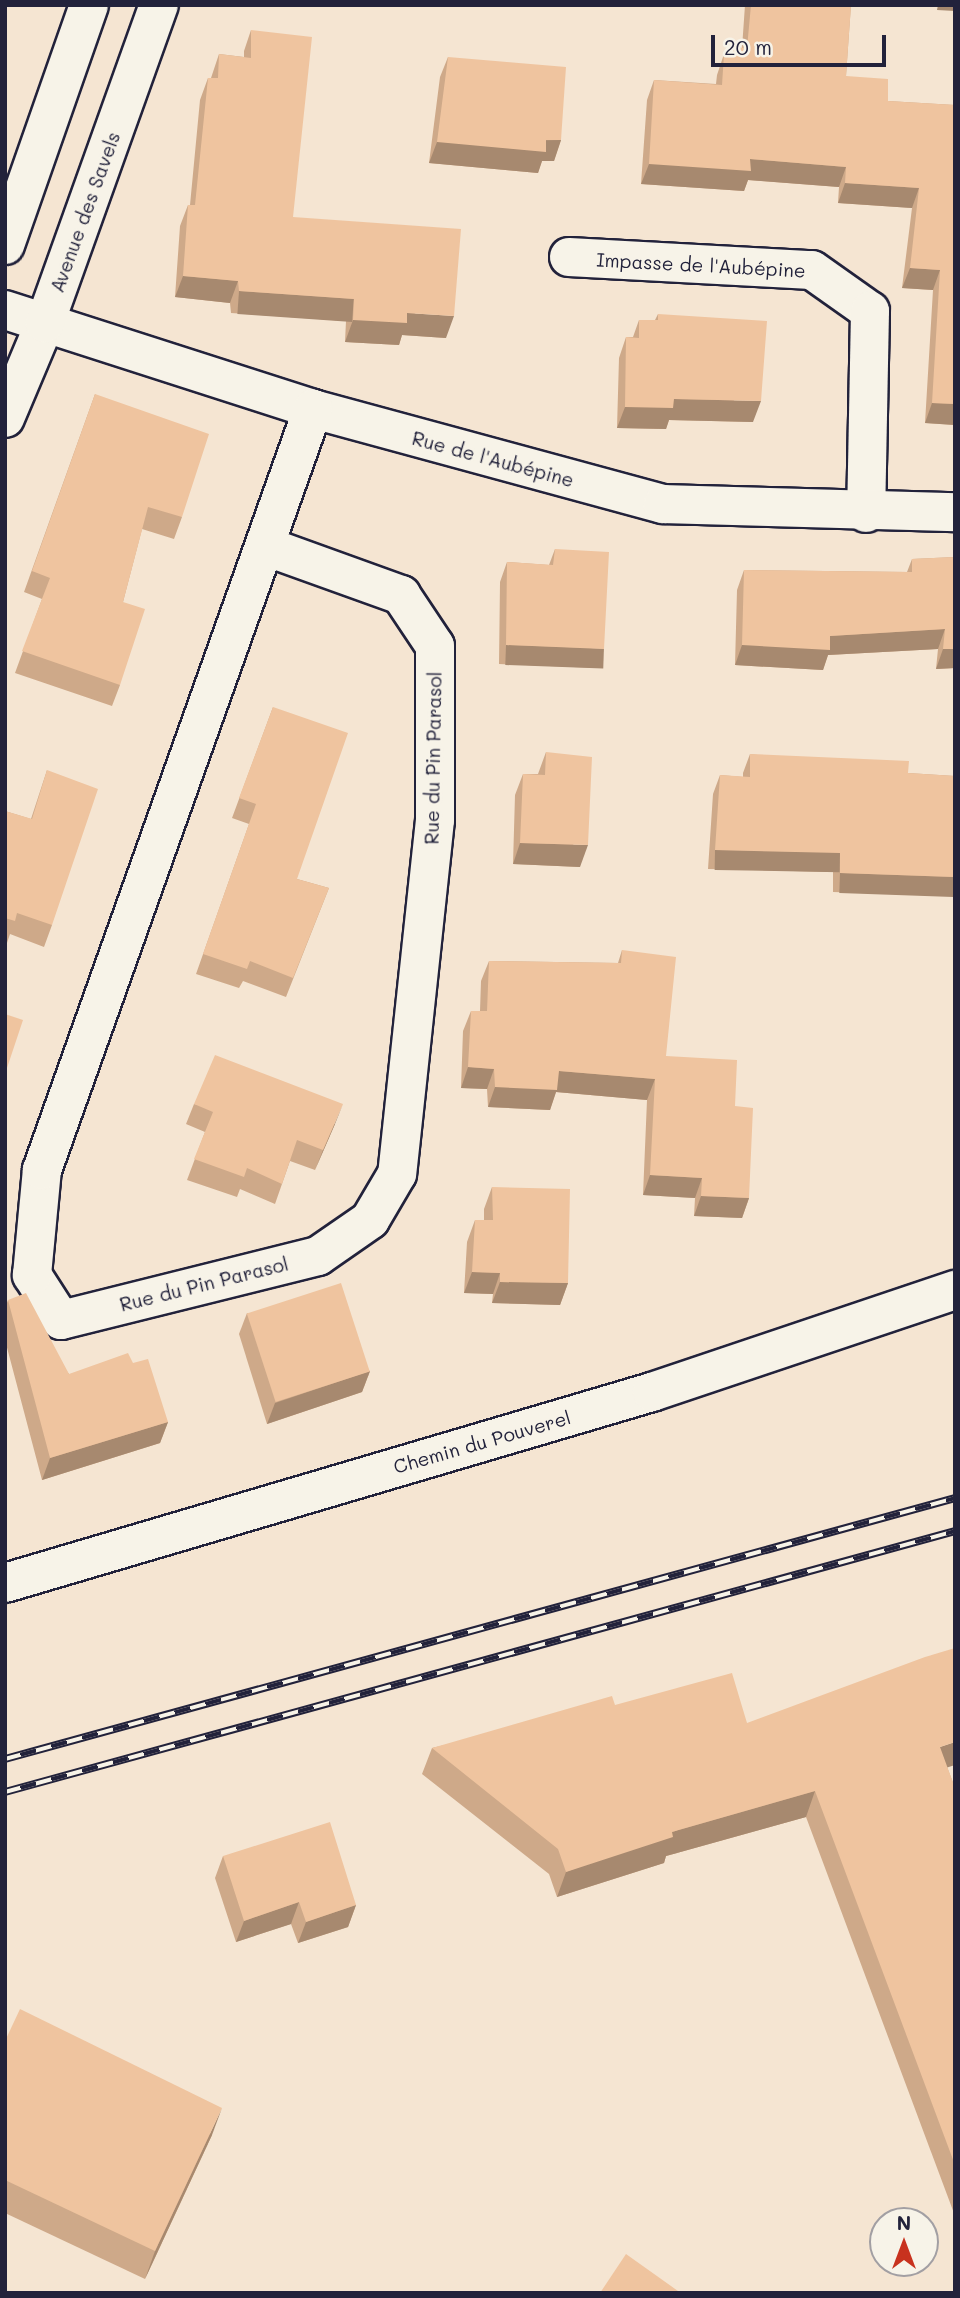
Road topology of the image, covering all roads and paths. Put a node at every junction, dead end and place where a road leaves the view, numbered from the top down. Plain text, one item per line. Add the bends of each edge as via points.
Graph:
1 (89, 5) edge
2 (159, 5) edge
3 (5, 245) edge
4 (569, 257) dead end
5 (5, 310) edge
6 (45, 323) junction
7 (313, 409) junction
8 (5, 418) edge
9 (955, 512) edge
10 (866, 513) junction
11 (265, 546) junction
12 (955, 1290) edge
13 (5, 1583) edge

1 - 3 street
2 - 6 street, Avenue des Savels
4 - 10 street, Impasse de l'Aubépine via 812,270 870,311
5 - 6 street, Rue de l'Aubépine
6 - 7 street, Rue de l'Aubépine
6 - 8 street, Avenue des Savels
7 - 10 street, Rue de l'Aubépine via 663,504
7 - 11 street, Rue du Pin Parasol
9 - 10 street, Rue de l'Aubépine
11 - 11 street, Rue du Pin Parasol via 401,595 435,646 435,820 397,1174 370,1220 318,1255 61,1320 32,1275 42,1170
12 - 13 street, Chemin du Pouverel via 652,1392

